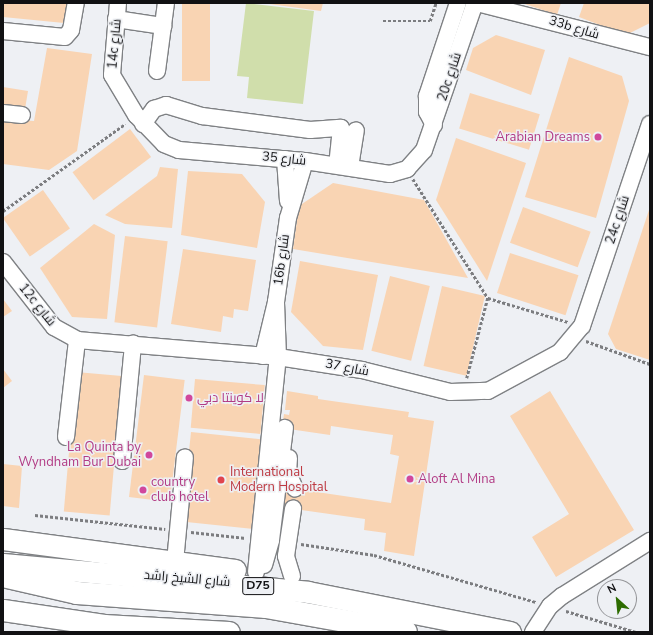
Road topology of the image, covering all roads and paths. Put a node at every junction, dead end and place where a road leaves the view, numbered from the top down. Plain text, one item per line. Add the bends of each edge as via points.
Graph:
1 (76, 3) edge
2 (118, 3) edge
3 (166, 3) edge
4 (436, 3) edge
5 (458, 3) edge
6 (476, 3) edge
7 (509, 3) edge
8 (534, 16) junction
9 (116, 20) junction
10 (383, 20) dead end
11 (163, 26) junction
12 (3, 31) edge
13 (613, 40) junction
14 (650, 48) edge
15 (650, 59) edge
16 (157, 71) dead end
17 (3, 113) edge
18 (22, 115) dead end
19 (140, 119) junction
20 (650, 124) edge
21 (434, 125) junction
22 (356, 130) dead end
23 (285, 159) junction
24 (305, 161) junction
25 (343, 166) junction
26 (407, 169) junction
27 (3, 211) edge
28 (288, 218) junction
29 (3, 262) edge
30 (488, 298) junction
31 (581, 326) junction
32 (77, 340) junction
33 (133, 344) junction
34 (270, 357) junction
35 (650, 364) edge
36 (462, 394) junction
37 (289, 429) dead end
38 (66, 437) dead end
39 (184, 457) dead end
40 (122, 461) dead end
41 (293, 508) dead end
42 (34, 515) dead end
43 (177, 530) junction
44 (3, 539) edge
45 (260, 539) junction
46 (650, 541) edge
47 (288, 542) junction
48 (175, 562) junction
49 (3, 564) edge
50 (259, 572) junction
51 (3, 576) edge
52 (292, 576) junction
53 (357, 601) junction
54 (550, 606) junction
55 (3, 610) edge
56 (229, 632) edge
57 (406, 632) edge
58 (510, 632) edge
59 (533, 632) edge
60 (636, 632) edge

1 - 12 street via 71,30 65,37
2 - 9 street, 14c شارع
3 - 11 street
4 - 10 path via 430,21
5 - 21 street via 427,96 427,112
6 - 8 street, 33b شارع
6 - 21 street, 20c شارع
7 - 8 street, 33b شارع
8 - 13 street, 33b شارع
9 - 11 street
9 - 19 street, 14c شارع via 112,75
11 - 16 street
13 - 14 street, 33b شارع
13 - 15 street, 33b شارع
17 - 18 street
19 - 23 street, شارع 35 via 157,140 179,150
19 - 25 street via 154,109 166,105 202,116 310,130 342,128
19 - 27 path
20 - 31 street, 24c شارع
21 - 26 street, 20c شارع via 424,150
22 - 25 street
23 - 24 street, شارع 35
23 - 28 street, 16b شارع
24 - 25 street, شارع 35
24 - 28 street, 16b شارع
25 - 26 street, شارع 35 via 382,174
26 - 30 path
28 - 34 street, 16b شارع
29 - 32 street, 12c شارع via 54,327
30 - 31 path
30 - 36 path
31 - 35 path
31 - 36 street, شارع 37 via 560,352 502,386
32 - 33 street, شارع 37
32 - 38 street
33 - 34 street, شارع 37
33 - 40 street
34 - 36 street, شارع 37 via 362,370
34 - 45 street, 16b شارع
37 - 50 street via 289,484
39 - 43 street
41 - 47 street
42 - 43 path
43 - 45 path
43 - 48 street
44 - 48 main road
45 - 50 street, 16b شارع
46 - 54 street
47 - 52 street via 286,561
47 - 54 path via 374,555
48 - 50 main road
49 - 53 main road, شارع الشيخ راشد / D75 via 248,585
50 - 52 main road
51 - 57 highway via 77,593 266,607
52 - 53 main road via 330,584
53 - 58 main road, شارع الشيخ راشد / D75
54 - 59 street
54 - 60 path
55 - 56 main road via 104,626

